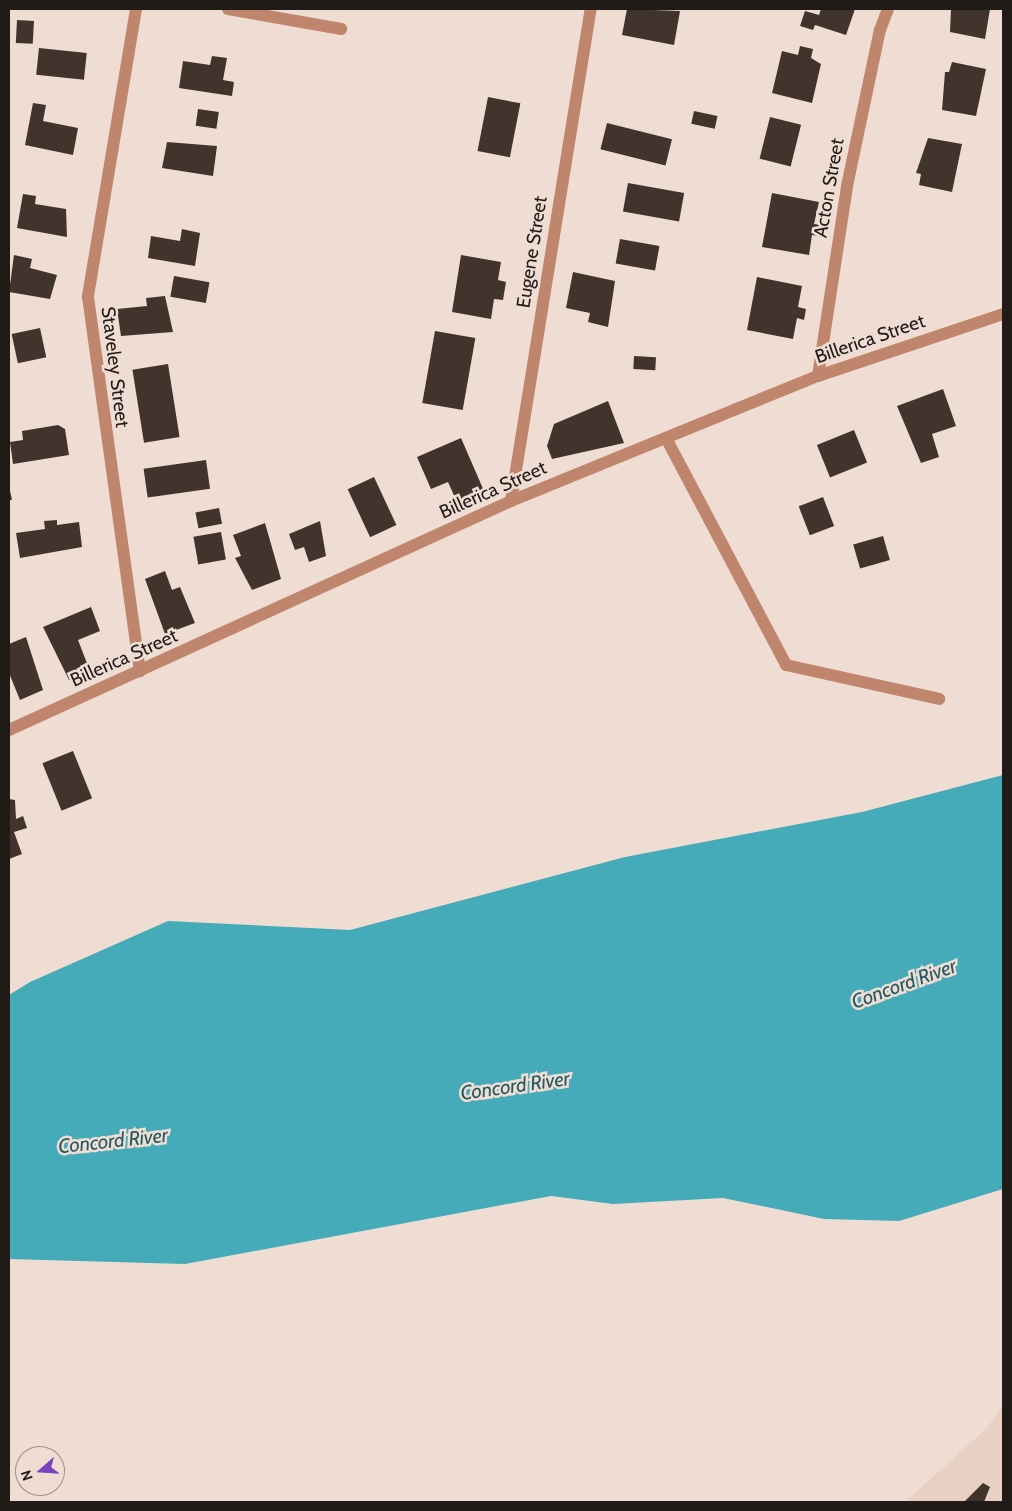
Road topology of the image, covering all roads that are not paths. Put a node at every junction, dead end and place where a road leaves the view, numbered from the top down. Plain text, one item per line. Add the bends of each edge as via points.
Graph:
1 (136, 9) edge
2 (228, 9) edge
3 (591, 9) edge
4 (888, 9) edge
5 (341, 29) dead end
6 (1003, 314) edge
7 (818, 376) junction
8 (666, 438) junction
9 (511, 501) junction
10 (140, 671) junction
11 (939, 699) dead end
12 (9, 730) edge

1 - 10 street, Staveley Street via 88,297
2 - 5 street
3 - 9 street, Eugene Street
4 - 7 street, Acton Street via 880,30 847,186
6 - 7 street, Billerica Street
7 - 8 street, Billerica Street
8 - 9 street, Billerica Street
8 - 11 street via 786,665
9 - 10 street, Billerica Street
10 - 12 street, Billerica Street

